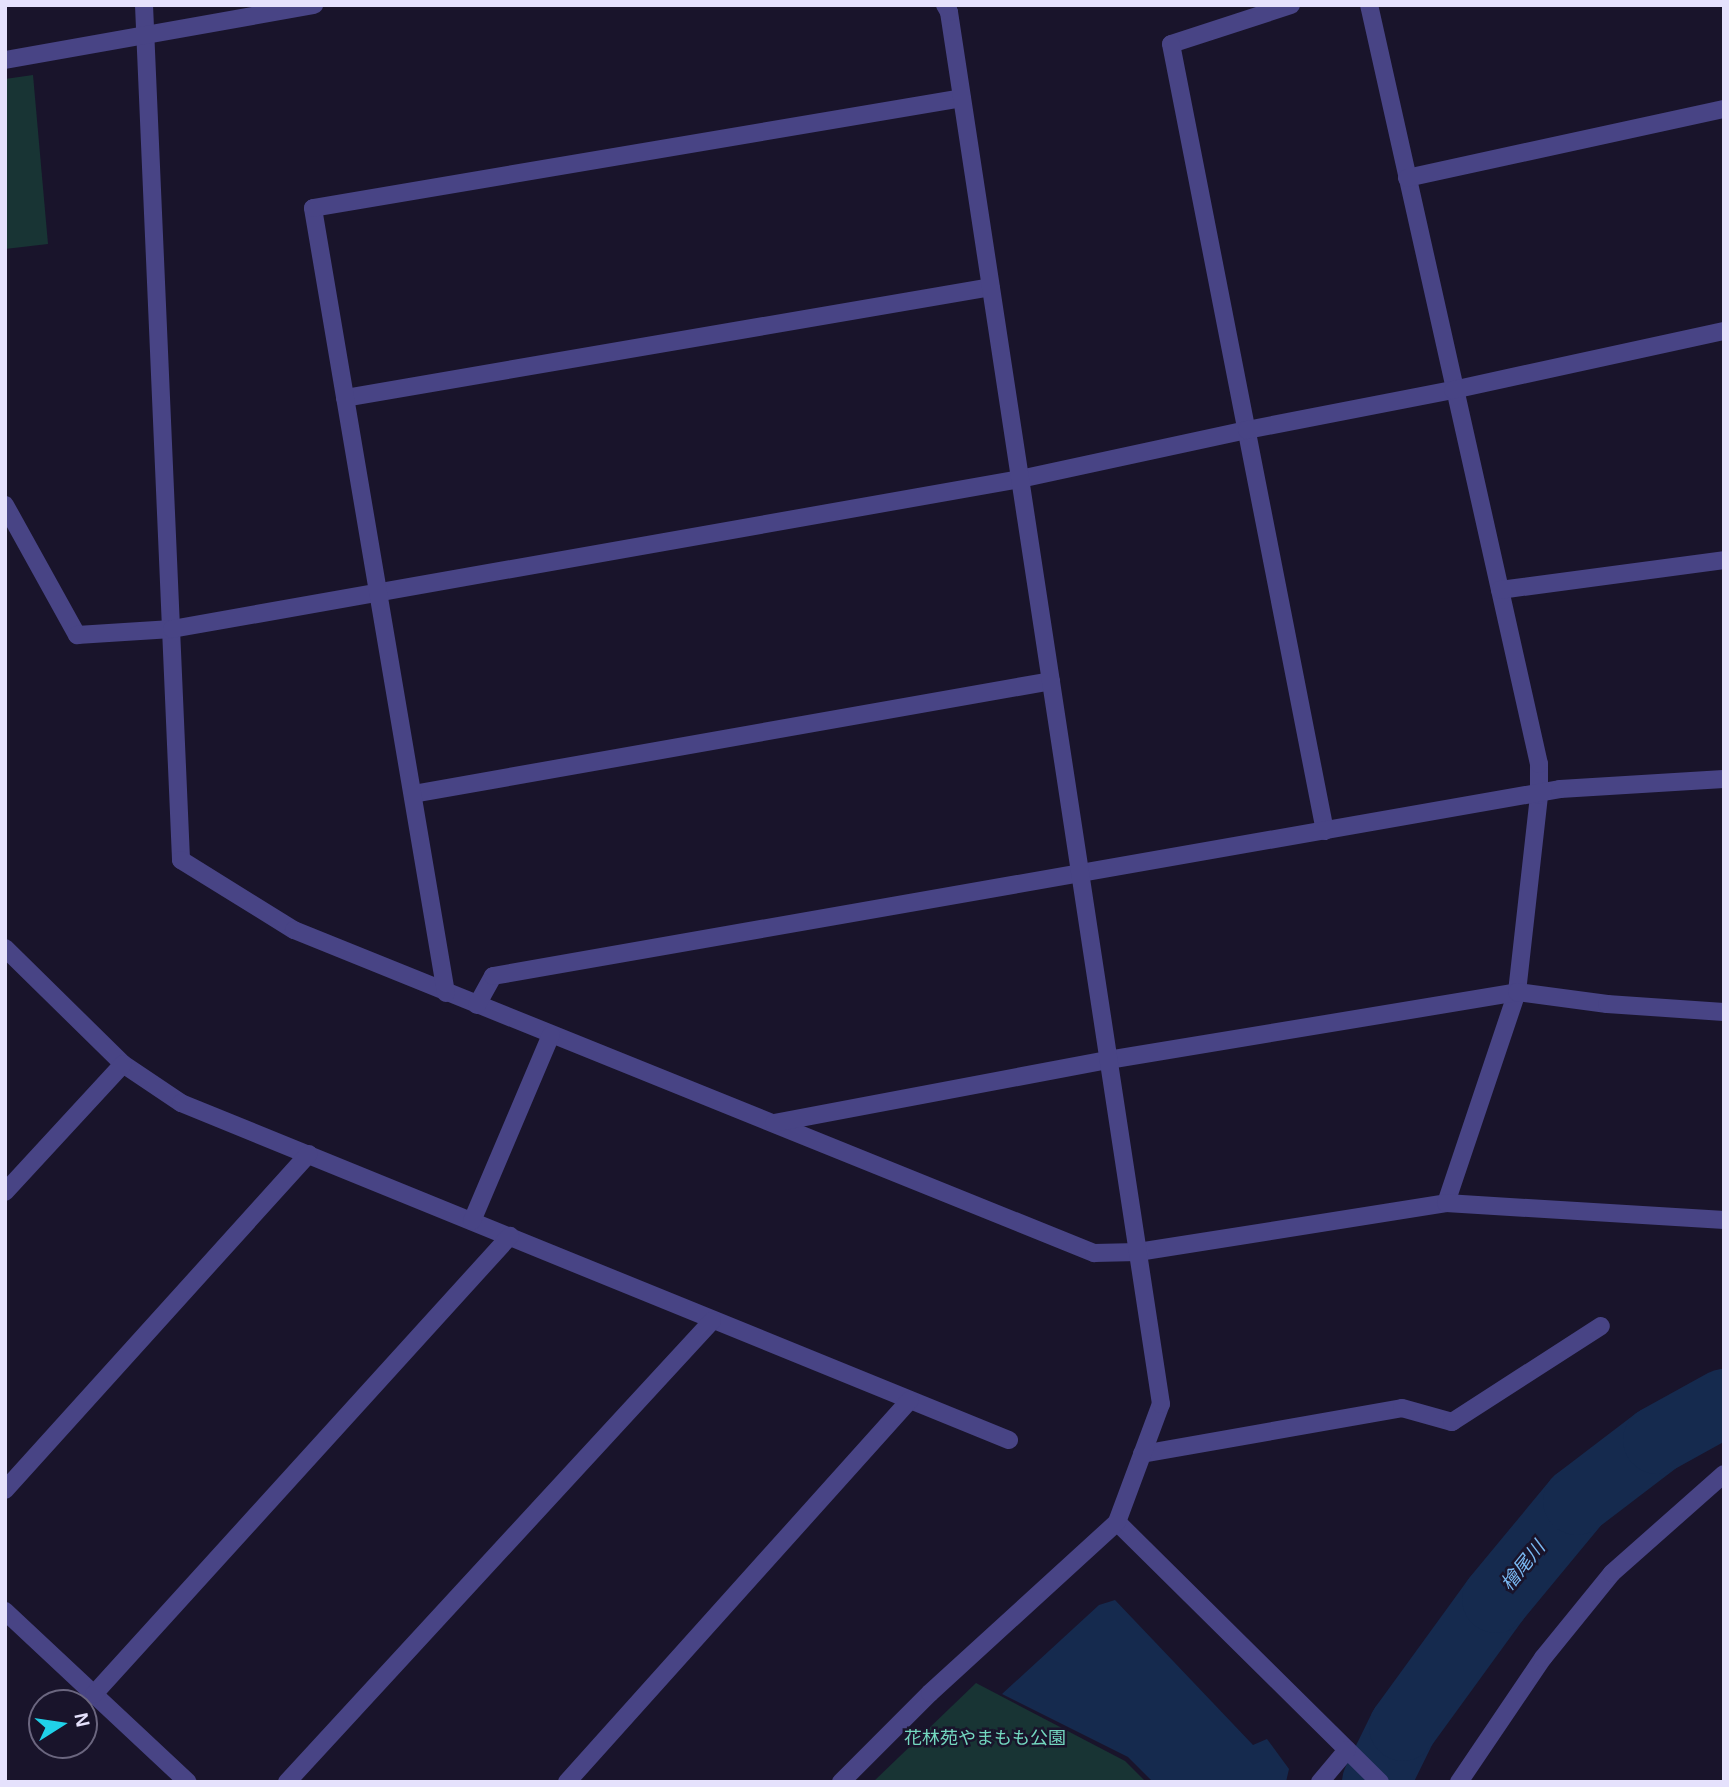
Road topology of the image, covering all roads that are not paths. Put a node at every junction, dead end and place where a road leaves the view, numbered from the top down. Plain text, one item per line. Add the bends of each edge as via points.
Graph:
1 (144, 5) edge
2 (314, 5) edge
3 (945, 5) edge
4 (1290, 5) edge
5 (1369, 5) edge
6 (147, 35) junction
7 (5, 60) edge
8 (962, 98) junction
9 (1724, 109) edge
10 (1407, 178) junction
11 (991, 287) junction
12 (1724, 331) edge
13 (1453, 390) junction
14 (345, 398) junction
15 (1247, 429) junction
16 (1020, 479) junction
17 (5, 505) edge
18 (1724, 560) edge
19 (1500, 590) junction
20 (378, 592) junction
21 (172, 628) junction
22 (1051, 681) junction
23 (1724, 779) edge
24 (413, 794) junction
25 (1539, 795) junction
26 (1325, 831) junction
27 (1080, 873) junction
28 (5, 948) edge
29 (1517, 992) junction
30 (446, 993) junction
31 (477, 1005) junction
32 (1724, 1012) edge
33 (551, 1035) junction
34 (1108, 1060) junction
35 (123, 1064) junction
36 (773, 1123) junction
37 (309, 1154) junction
38 (5, 1192) edge
39 (1446, 1203) junction
40 (1724, 1220) edge
41 (472, 1221) junction
42 (510, 1236) junction
43 (1138, 1252) junction
44 (712, 1321) junction
45 (1601, 1326) dead end
46 (910, 1399) junction
47 (1009, 1440) dead end
48 (1142, 1454) junction
49 (1724, 1474) edge
50 (5, 1490) edge
51 (1117, 1522) junction
52 (5, 1611) edge
53 (89, 1689) edge
54 (98, 1690) edge
55 (98, 1698) edge
56 (1349, 1753) junction
57 (188, 1782) edge
58 (287, 1782) edge
59 (567, 1782) edge
60 (841, 1782) edge
61 (1320, 1782) edge
62 (1380, 1782) edge
63 (1459, 1782) edge

1 - 6 street
2 - 6 street
3 - 8 street
4 - 15 street via 1171,44
5 - 10 street
6 - 7 street
6 - 21 street
8 - 11 street
8 - 14 street via 313,208
9 - 10 street
10 - 13 street
11 - 14 street
11 - 16 street
12 - 13 street
13 - 15 street
13 - 19 street
14 - 20 street
15 - 16 street
15 - 26 street
16 - 20 street
16 - 22 street
17 - 21 street via 77,635
18 - 19 street
19 - 25 street via 1539,764
20 - 21 street
20 - 24 street
21 - 30 street via 181,860 294,930
22 - 24 street
22 - 27 street
23 - 25 street via 1560,789
24 - 30 street
25 - 26 street
25 - 29 street
26 - 27 street
27 - 31 street via 494,976
27 - 34 street
28 - 35 street
29 - 32 street
29 - 34 street
29 - 39 street
30 - 31 street
31 - 33 street
33 - 36 street
33 - 41 street
34 - 36 street
34 - 43 street
35 - 37 street via 181,1103
35 - 38 street
36 - 43 street via 1094,1253
37 - 41 street
37 - 50 street
39 - 40 street
39 - 43 street
41 - 42 street
42 - 44 street
42 - 54 street
43 - 48 street via 1160,1404
44 - 46 street
44 - 58 street
45 - 48 street via 1452,1422 1402,1408
46 - 47 street
46 - 59 street
48 - 51 street
49 - 63 street via 1612,1573 1543,1658
51 - 56 street
51 - 60 street via 930,1693
52 - 53 street
55 - 57 street
56 - 61 street
56 - 62 street

